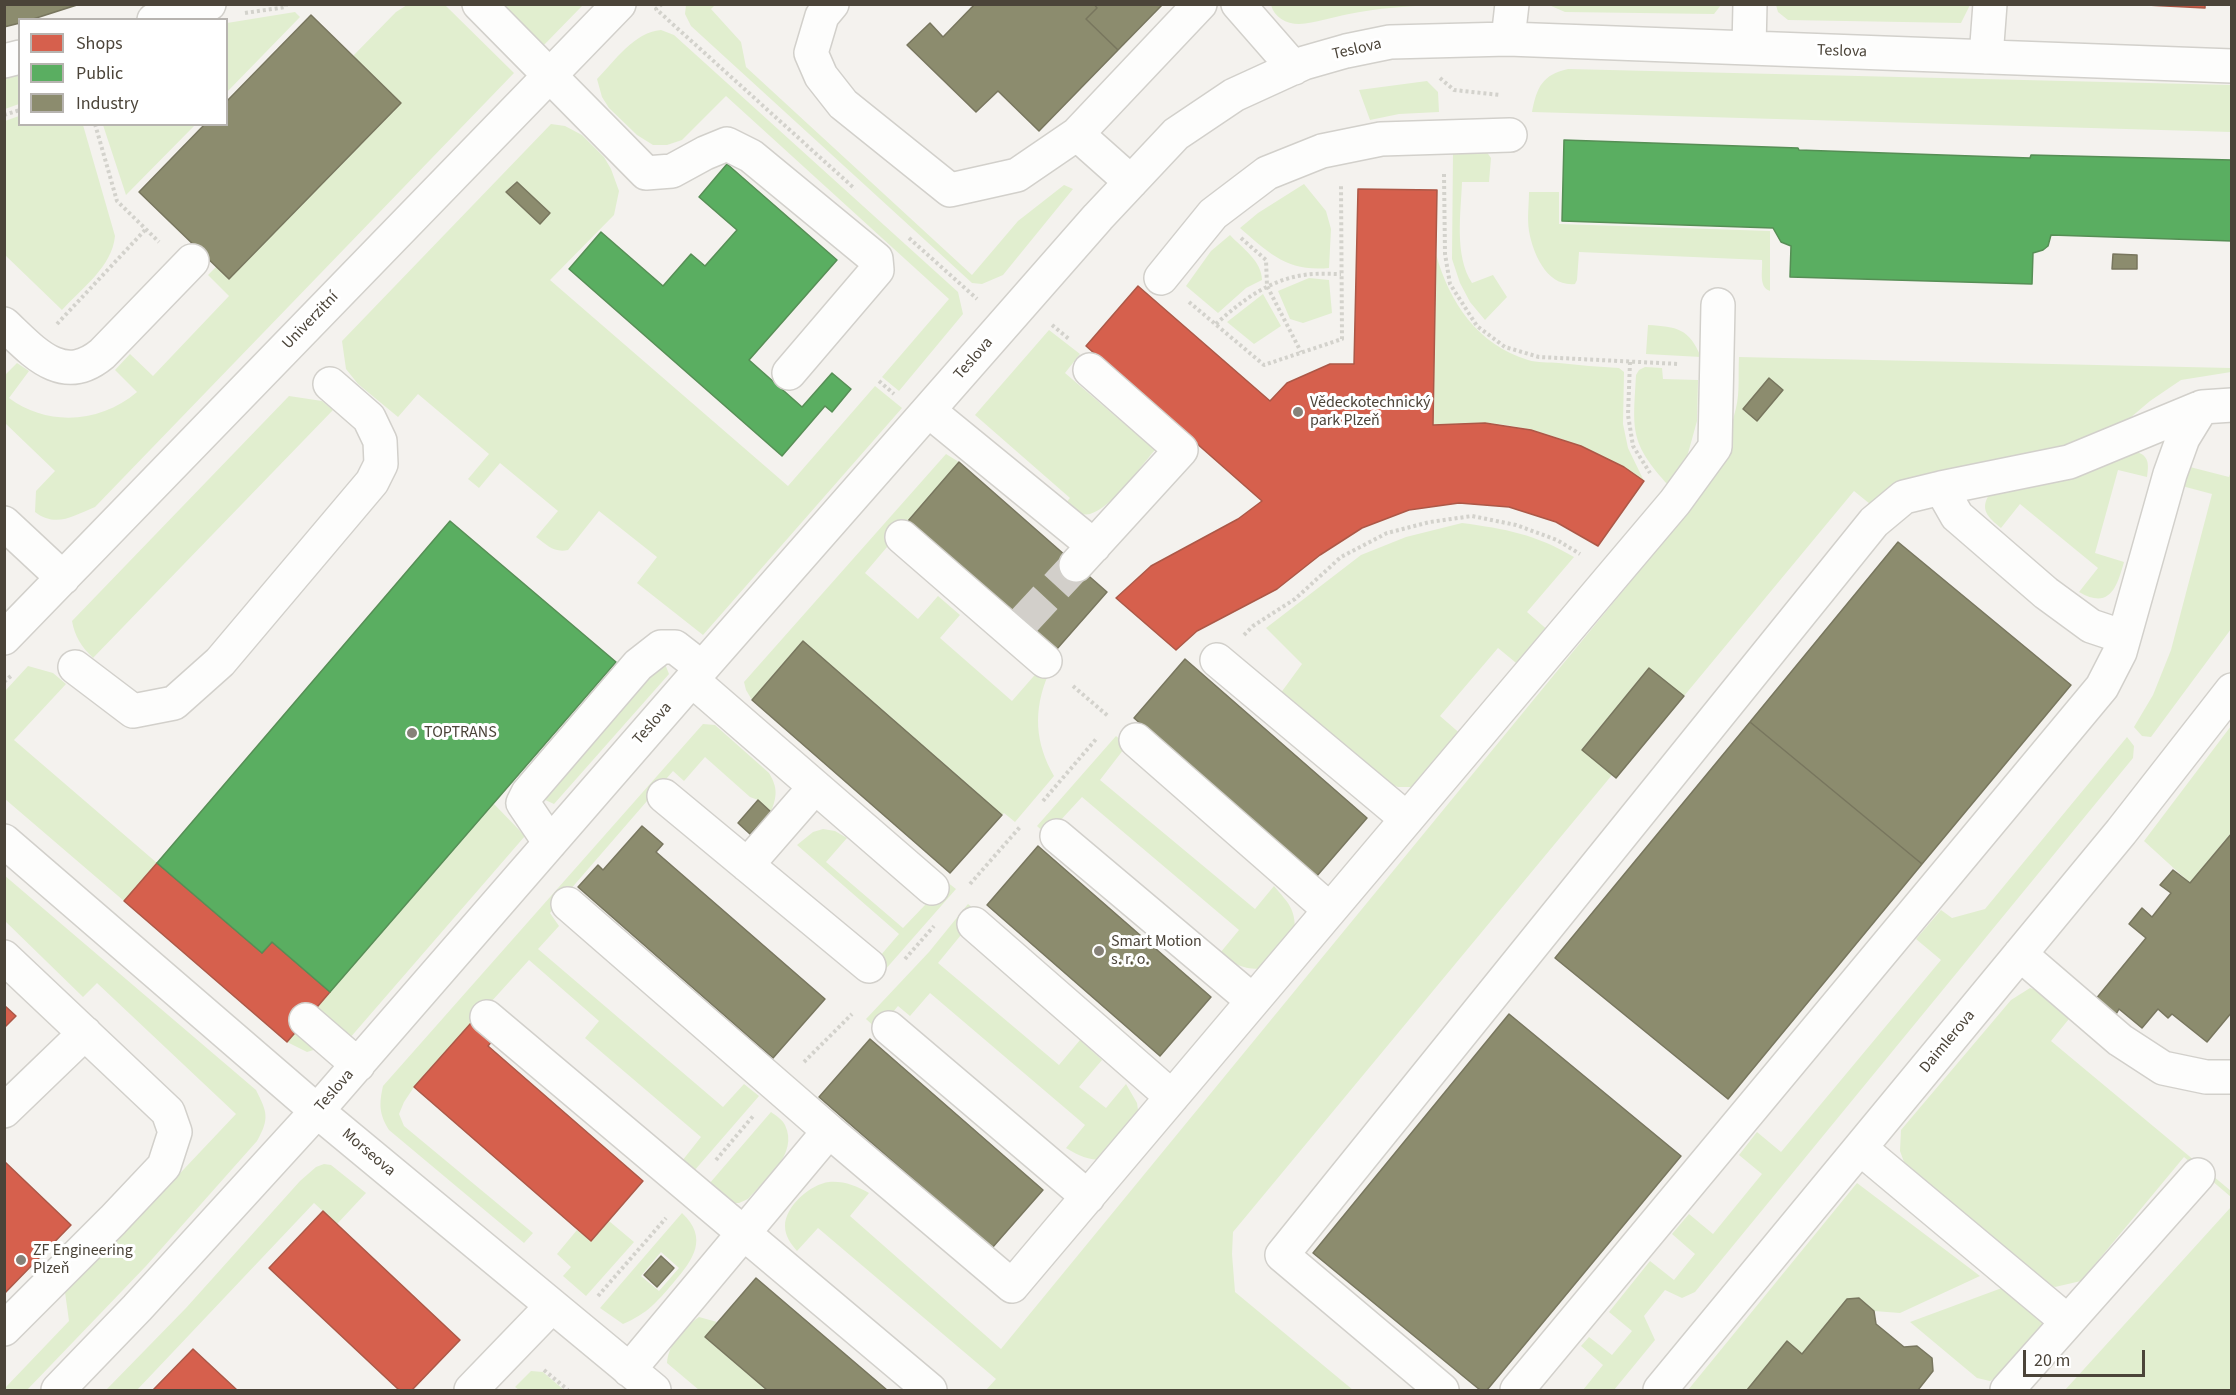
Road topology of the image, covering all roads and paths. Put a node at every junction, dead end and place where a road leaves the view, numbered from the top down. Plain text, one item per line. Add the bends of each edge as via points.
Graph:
1 (286, 4) edge
2 (479, 4) edge
3 (619, 4) edge
4 (832, 4) edge
5 (1200, 4) edge
6 (1238, 4) edge
7 (1512, 4) edge
8 (1750, 4) edge
9 (1990, 4) edge
10 (224, 10) edge
11 (168, 18) edge
12 (1508, 39) junction
13 (1749, 48) junction
14 (1986, 57) junction
15 (2232, 66) edge
16 (1294, 68) junction
17 (549, 77) junction
18 (96, 126) edge
19 (1077, 134) junction
20 (1510, 135) dead end
21 (1341, 147) junction
22 (1444, 168) dead end
23 (1131, 182) junction
24 (1214, 214) junction
25 (145, 230) junction
26 (189, 264) joint
27 (1341, 274) junction
28 (1161, 278) joint
29 (1267, 286) junction
30 (1718, 305) dead end
31 (4, 324) edge
32 (1216, 324) junction
33 (32, 350) junction
34 (1301, 352) junction
35 (1629, 362) junction
36 (1717, 366) junction
37 (1090, 370) dead end
38 (789, 373) dead end
39 (879, 381) dead end
40 (330, 384) dead end
41 (915, 405) junction
42 (2217, 406) edge
43 (1651, 475) dead end
44 (1941, 488) junction
45 (4, 523) edge
46 (902, 537) dead end
47 (1583, 556) dead end
48 (63, 578) junction
49 (2124, 637) junction
50 (4, 638) edge
51 (1217, 660) joint
52 (1045, 661) joint
53 (75, 667) dead end
54 (697, 674) junction
55 (2232, 690) edge
56 (1125, 730) junction
57 (815, 787) junction
58 (664, 796) dead end
59 (1039, 806) dead end
60 (1407, 819) junction
61 (1024, 823) dead end
62 (1057, 836) dead end
63 (4, 841) edge
64 (550, 843) junction
65 (747, 865) junction
66 (965, 890) dead end
67 (937, 903) joint
68 (568, 904) dead end
69 (1330, 910) junction
70 (974, 924) dead end
71 (2020, 954) junction
72 (4, 957) edge
73 (902, 963) dead end
74 (869, 966) dead end
75 (1253, 1001) junction
76 (858, 1009) dead end
77 (488, 1017) dead end
78 (306, 1020) dead end
79 (889, 1028) dead end
80 (85, 1033) junction
81 (358, 1065) junction
82 (2232, 1077) edge
83 (778, 1087) junction
84 (1172, 1097) junction
85 (4, 1111) edge
86 (317, 1111) junction
87 (829, 1131) junction
88 (1860, 1148) junction
89 (2198, 1175) dead end
90 (691, 1188) junction
91 (1088, 1197) junction
92 (744, 1233) junction
93 (596, 1299) dead end
94 (552, 1306) junction
95 (2067, 1321) junction
96 (4, 1329) edge
97 (544, 1370) dead end
98 (628, 1370) junction
99 (58, 1390) edge
100 (471, 1390) edge
101 (568, 1390) edge
102 (654, 1390) edge
103 (930, 1390) edge
104 (1442, 1390) edge
105 (1517, 1390) edge
106 (1660, 1390) edge
107 (2007, 1390) edge

1 - 10 path via 258,10
2 - 17 street
3 - 17 street, Univerzitní
4 - 19 street via 822,16 811,53 821,76 843,104 950,190 1017,174
5 - 19 street
6 - 16 street
7 - 12 street
8 - 13 street
9 - 14 street
10 - 11 street
12 - 13 street, Teslova
12 - 16 street, Teslova via 1390,42
13 - 14 street, Teslova
14 - 15 street, Teslova
16 - 23 street, Teslova via 1234,95 1176,134
17 - 38 street via 646,173 672,171 728,144 752,156 876,259 877,270
17 - 48 street, Univerzitní
18 - 25 path via 117,201
19 - 23 street
20 - 21 street via 1381,139
21 - 24 street via 1267,173
21 - 27 path
22 - 35 path via 1445,254 1450,284 1477,326 1506,347 1539,357
23 - 41 street, Teslova
24 - 28 street
24 - 29 path via 1266,260
25 - 26 path
25 - 33 path
26 - 33 street via 93,362 63,367 47,362
27 - 29 path via 1303,275
27 - 34 path via 1342,339
28 - 32 path
29 - 32 path via 1239,302
29 - 34 path
30 - 36 street
31 - 33 street
32 - 34 path via 1264,364
35 - 36 path
35 - 43 path via 1628,415 1633,446
36 - 60 street via 1715,447 1675,502
37 - 41 street via 1181,450 1085,555
39 - 41 path
40 - 53 street via 369,418 380,441 381,464 372,482 220,662 174,703 133,711
41 - 54 street, Teslova
42 - 44 street via 2069,462
42 - 49 street via 2183,438 2169,474
44 - 49 street via 1957,516 2046,592 2091,626
44 - 104 street via 1904,497 1874,522 1281,1255
45 - 48 street
46 - 52 street via 1018,628
47 - 51 path via 1557,540 1516,525 1472,516 1387,533 1341,557 1294,599 1253,626
48 - 50 street, Univerzitní
49 - 105 street via 2102,687
51 - 60 street
52 - 56 path
54 - 57 street
54 - 64 street, Teslova
54 - 64 street via 675,647 661,647 631,674 528,793 523,804
55 - 71 street, Daimlerova
56 - 59 path
56 - 69 street
57 - 65 street
57 - 67 street
58 - 65 street
60 - 69 street
61 - 66 path
62 - 75 street
63 - 86 street, Morseova
64 - 81 street, Teslova
65 - 74 street
67 - 73 path
68 - 83 street
69 - 75 street
70 - 84 street
71 - 82 street via 2120,1040 2163,1068 2206,1077
71 - 88 street, Daimlerova
72 - 80 street
75 - 84 street
76 - 83 path
77 - 90 street
78 - 81 street
79 - 91 street
80 - 85 street
80 - 96 street via 168,1112 175,1132 164,1166
81 - 86 street, Teslova
83 - 87 street
83 - 90 path
84 - 91 street
86 - 94 street, Morseova
86 - 99 street, Teslova
87 - 91 street via 1012,1286
87 - 92 street
88 - 95 street
88 - 106 street, Daimlerova
89 - 95 street
90 - 92 street
90 - 93 path
92 - 98 street
92 - 103 street
94 - 98 street, Morseova
94 - 100 street
95 - 107 street
97 - 101 path
98 - 102 street, Morseova

